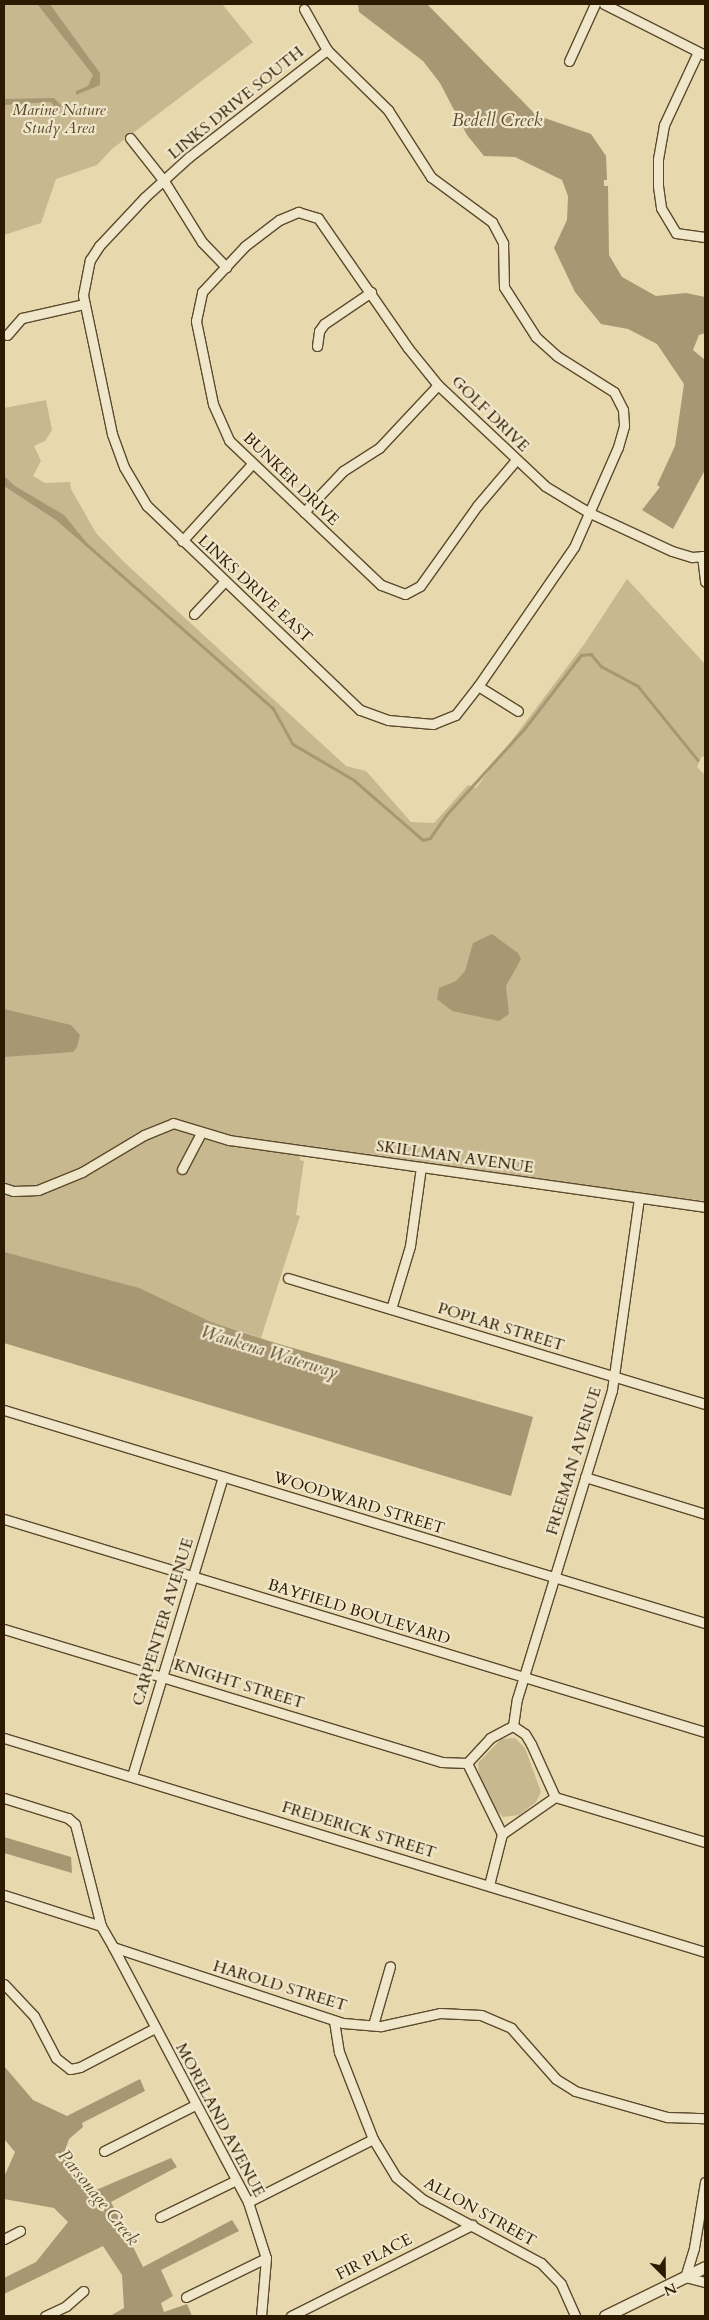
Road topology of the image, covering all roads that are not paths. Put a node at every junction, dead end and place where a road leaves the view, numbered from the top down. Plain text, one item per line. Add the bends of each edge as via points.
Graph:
1 (596, 4) edge
2 (604, 4) edge
3 (304, 9) dead end
4 (327, 50) junction
5 (702, 54) edge
6 (569, 61) dead end
7 (130, 138) dead end
8 (164, 181) junction
9 (314, 217) joint
10 (705, 236) edge
11 (226, 267) junction
12 (371, 292) junction
13 (84, 304) junction
14 (7, 335) dead end
15 (317, 346) dead end
16 (438, 384) junction
17 (516, 460) junction
18 (252, 464) junction
19 (304, 512) junction
20 (590, 513) junction
21 (182, 541) junction
22 (703, 556) edge
23 (224, 581) junction
24 (705, 582) edge
25 (194, 614) dead end
26 (478, 686) junction
27 (518, 711) dead end
28 (201, 1133) junction
29 (421, 1167) junction
30 (182, 1169) dead end
31 (4, 1188) edge
32 (639, 1198) junction
33 (705, 1207) edge
34 (288, 1278) dead end
35 (391, 1309) junction
36 (613, 1376) junction
37 (705, 1404) edge
38 (4, 1410) edge
39 (223, 1477) junction
40 (586, 1477) junction
41 (705, 1514) edge
42 (4, 1519) edge
43 (192, 1576) junction
44 (555, 1577) junction
45 (705, 1623) edge
46 (4, 1629) edge
47 (161, 1676) junction
48 (524, 1678) junction
49 (513, 1726) junction
50 (705, 1732) edge
51 (4, 1738) edge
52 (467, 1764) junction
53 (132, 1776) junction
54 (555, 1797) junction
55 (4, 1798) edge
56 (502, 1834) junction
57 (705, 1842) edge
58 (489, 1885) junction
59 (4, 1895) edge
60 (101, 1926) junction
61 (113, 1947) junction
62 (705, 1952) edge
63 (390, 1966) dead end
64 (4, 1984) edge
65 (334, 2021) junction
66 (373, 2025) junction
67 (155, 2028) junction
68 (195, 2105) junction
69 (705, 2118) edge
70 (373, 2139) junction
71 (104, 2151) dead end
72 (234, 2181) junction
73 (705, 2182) edge
74 (248, 2202) junction
75 (160, 2217) dead end
76 (472, 2225) junction
77 (20, 2231) dead end
78 (4, 2239) edge
79 (266, 2258) junction
80 (705, 2267) edge
81 (685, 2277) junction
82 (705, 2282) edge
83 (83, 2291) dead end
84 (186, 2297) dead end
85 (46, 2316) edge
86 (261, 2316) edge
87 (290, 2316) edge
88 (575, 2316) edge
89 (605, 2316) edge

1 - 6 street
2 - 5 street
3 - 4 street, LINKS DRIVE EAST
4 - 8 street, LINKS DRIVE SOUTH
4 - 20 street, LINKS DRIVE EAST via 388,110 431,177 492,222 503,243 504,287 536,337 556,356 607,386 618,398 624,426
5 - 10 street via 664,125 658,159 658,186 661,208 676,233
7 - 8 street
8 - 11 street via 194,231
8 - 13 street, LINKS DRIVE EAST via 99,246 85,274
9 - 11 street, BUNKER DRIVE via 298,212 279,220 245,246
9 - 12 street, GOLF DRIVE via 325,224
11 - 18 street, BUNKER DRIVE via 202,292 196,320 217,417 229,440
12 - 15 street via 321,326
12 - 16 street, GOLF DRIVE
13 - 14 street via 22,318
13 - 21 street, LINKS DRIVE EAST via 112,434 124,467 147,506
16 - 17 street, GOLF DRIVE
16 - 19 street via 379,448 343,470
17 - 19 street, BUNKER DRIVE via 477,506 425,581 410,593 396,593 381,585
17 - 20 street, GOLF DRIVE via 559,497
18 - 19 street, BUNKER DRIVE
18 - 21 street
20 - 22 street, GOLF DRIVE via 678,553
20 - 26 street, LINKS DRIVE EAST via 574,547
21 - 23 street, LINKS DRIVE EAST
22 - 24 street
23 - 25 street
23 - 26 street, LINKS DRIVE EAST via 360,710 388,720 434,724 455,715
26 - 27 street
28 - 29 street, SKILLMAN AVENUE
28 - 30 street
28 - 31 street, SKILLMAN AVENUE via 173,1123 82,1172 38,1190 13,1192
29 - 32 street, SKILLMAN AVENUE
29 - 35 street via 410,1246
32 - 33 street, SKILLMAN AVENUE
32 - 36 street, FREEMAN AVENUE
34 - 35 street, POPLAR STREET
35 - 36 street, POPLAR STREET
36 - 37 street, POPLAR STREET
36 - 40 street, FREEMAN AVENUE via 612,1390
38 - 39 street, WOODWARD STREET
39 - 43 street, CARPENTER AVENUE
39 - 44 street, WOODWARD STREET
40 - 41 street
40 - 44 street, FREEMAN AVENUE
42 - 43 street, BAYFIELD BOULEVARD
43 - 47 street, CARPENTER AVENUE
43 - 48 street, BAYFIELD BOULEVARD
44 - 45 street, WOODWARD STREET
44 - 48 street, FREEMAN AVENUE
46 - 47 street, KNIGHT STREET
47 - 52 street, KNIGHT STREET via 441,1762
47 - 53 street, CARPENTER AVENUE
48 - 49 street, FREEMAN AVENUE
48 - 50 street, BAYFIELD BOULEVARD
49 - 52 street via 490,1738
49 - 54 street via 525,1734 531,1744
51 - 53 street, FREDERICK STREET
52 - 56 street
53 - 58 street, FREDERICK STREET
54 - 56 street
54 - 57 street
55 - 60 street via 73,1821
56 - 58 street
58 - 62 street, FREDERICK STREET
59 - 60 street
60 - 61 street
61 - 65 street, HAROLD STREET
61 - 67 street, MORELAND AVENUE
63 - 66 street
64 - 67 street via 34,2016 56,2058 70,2069 80,2067
65 - 66 street, HAROLD STREET
65 - 70 street, ALLON STREET via 339,2052
66 - 69 street, HAROLD STREET via 399,2023 440,2012 481,2015 511,2028 556,2078 575,2091 667,2117
67 - 68 street, MORELAND AVENUE
68 - 71 street
68 - 72 street, MORELAND AVENUE
70 - 74 street
70 - 76 street, ALLON STREET via 403,2186 422,2200
72 - 74 street, MORELAND AVENUE
72 - 75 street
73 - 81 street via 694,2248
74 - 79 street, MORELAND AVENUE
76 - 87 street, FIR PLACE
76 - 88 street, ALLON STREET via 551,2271
77 - 78 street
79 - 84 street
79 - 86 street, MORELAND AVENUE
80 - 81 main road
81 - 82 street
81 - 89 main road
83 - 85 street via 66,2306

